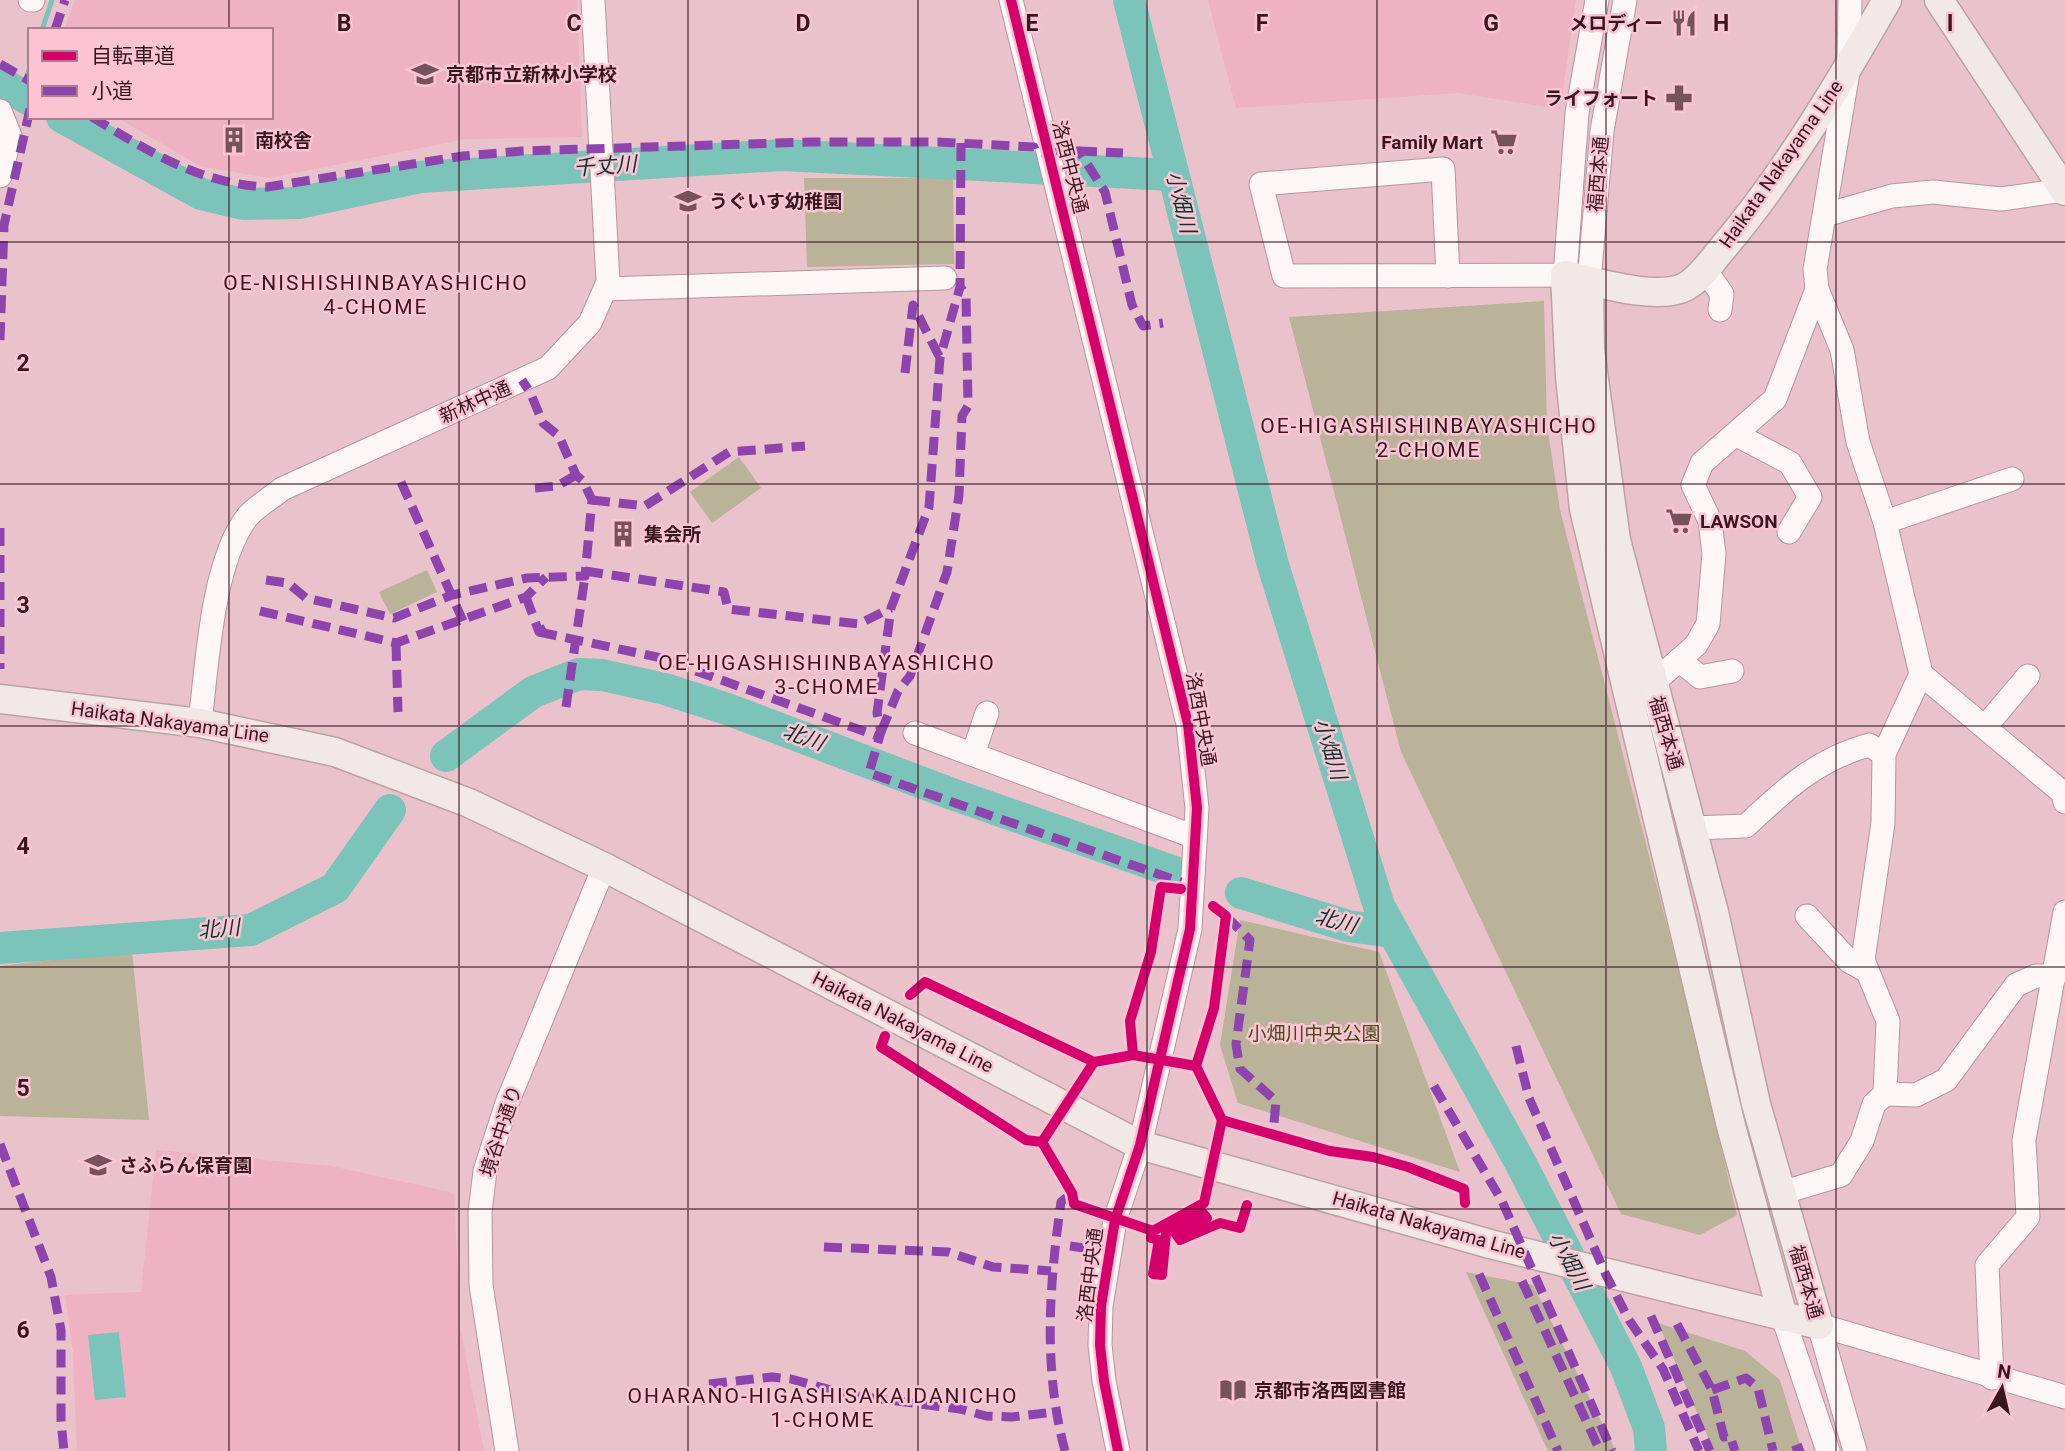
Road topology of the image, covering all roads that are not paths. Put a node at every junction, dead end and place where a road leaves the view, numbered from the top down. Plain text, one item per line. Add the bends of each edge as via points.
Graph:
1 (593, 0) edge
2 (1011, 0) edge
3 (1597, 0) edge
4 (1625, 0) edge
5 (1850, 0) edge
6 (1887, 0) edge
7 (1939, 0) edge
8 (1849, 65) junction
9 (0, 111) edge
10 (0, 176) edge
11 (2065, 191) edge
12 (1825, 215) junction
13 (1705, 270) junction
14 (1448, 276) junction
15 (945, 278) dead end
16 (1577, 278) junction
17 (605, 289) junction
18 (1817, 289) junction
19 (1720, 310) dead end
20 (1737, 435) junction
21 (2012, 479) dead end
22 (1885, 522) junction
23 (1788, 532) dead end
24 (1679, 660) junction
25 (1732, 671) dead end
26 (1921, 674) junction
27 (2028, 676) dead end
28 (1652, 684) junction
29 (0, 699) edge
30 (987, 713) dead end
31 (200, 723) junction
32 (1985, 727) junction
33 (915, 733) dead end
34 (973, 754) junction
35 (1884, 754) junction
36 (2064, 795) edge
37 (1693, 828) junction
38 (1195, 837) junction
39 (604, 867) junction
40 (2065, 912) edge
41 (1807, 916) dead end
42 (1867, 971) junction
43 (2055, 976) junction
44 (1885, 1094) junction
45 (1140, 1145) junction
46 (1781, 1194) junction
47 (1783, 1317) junction
48 (1819, 1325) junction
49 (1992, 1378) junction
50 (2065, 1397) edge
51 (507, 1451) edge
52 (1118, 1451) edge
53 (1828, 1451) edge
54 (1855, 1451) edge

1 - 17 street, 新林中通
2 - 38 street, 洛西中央通 via 1188,724 1197,808
3 - 16 street, 福西本通 via 1577,113
4 - 16 street, 福西本通
5 - 8 street
6 - 8 main road, Haikata Nakayama Line
7 - 11 main road
8 - 12 street
8 - 13 main road, Haikata Nakayama Line via 1744,223
9 - 10 street via 10,136
11 - 12 street via 2001,199 1933,192 1892,196
12 - 18 street via 1815,269
13 - 16 main road, Haikata Nakayama Line via 1685,287 1662,293
13 - 19 street via 1721,293
14 - 14 street via 1443,169 1261,184 1284,276
14 - 16 street
15 - 17 street
16 - 28 main road, 福西本通 via 1616,540
16 - 47 main road, 福西本通 via 1570,377 1584,509 1731,1126
17 - 31 street, 新林中通 via 590,323 548,368 282,489 249,515 227,551
18 - 20 street via 1775,399
18 - 22 street via 1842,350 1858,442
20 - 23 street via 1790,463 1810,497
20 - 24 street via 1702,463 1693,485 1710,521 1713,589 1708,624 1696,645
21 - 22 street
22 - 26 street
24 - 25 street via 1700,677
24 - 28 street
26 - 32 street
26 - 35 street
27 - 32 street
28 - 37 main road, 福西本通
29 - 31 main road, Haikata Nakayama Line
30 - 34 street
31 - 39 main road, Haikata Nakayama Line via 275,737 373,765 469,803
32 - 36 street
33 - 34 street
34 - 38 street
35 - 37 street via 1869,746 1855,749 1797,778 1746,826
35 - 42 street via 1883,823 1863,960
37 - 46 main road, 福西本通
38 - 45 street, 洛西中央通 via 1189,929
39 - 45 main road, Haikata Nakayama Line
39 - 51 street, 境谷中通り via 507,1103 485,1171 480,1212 481,1285
40 - 43 street
41 - 42 street via 1849,961
42 - 44 street via 1888,1021
43 - 44 street via 2036,976 2016,985 1946,1080 1916,1095
43 - 49 street via 2024,1140 2028,1217 1987,1265
44 - 46 street via 1874,1104 1862,1141 1841,1175
45 - 47 main road, Haikata Nakayama Line via 1490,1244
45 - 52 street, 洛西中央通 via 1115,1220 1101,1306 1104,1381
46 - 48 main road, 福西本通
47 - 48 main road, Haikata Nakayama Line
47 - 53 street, 福西本通
48 - 49 street
48 - 54 street, 福西本通
49 - 50 street

